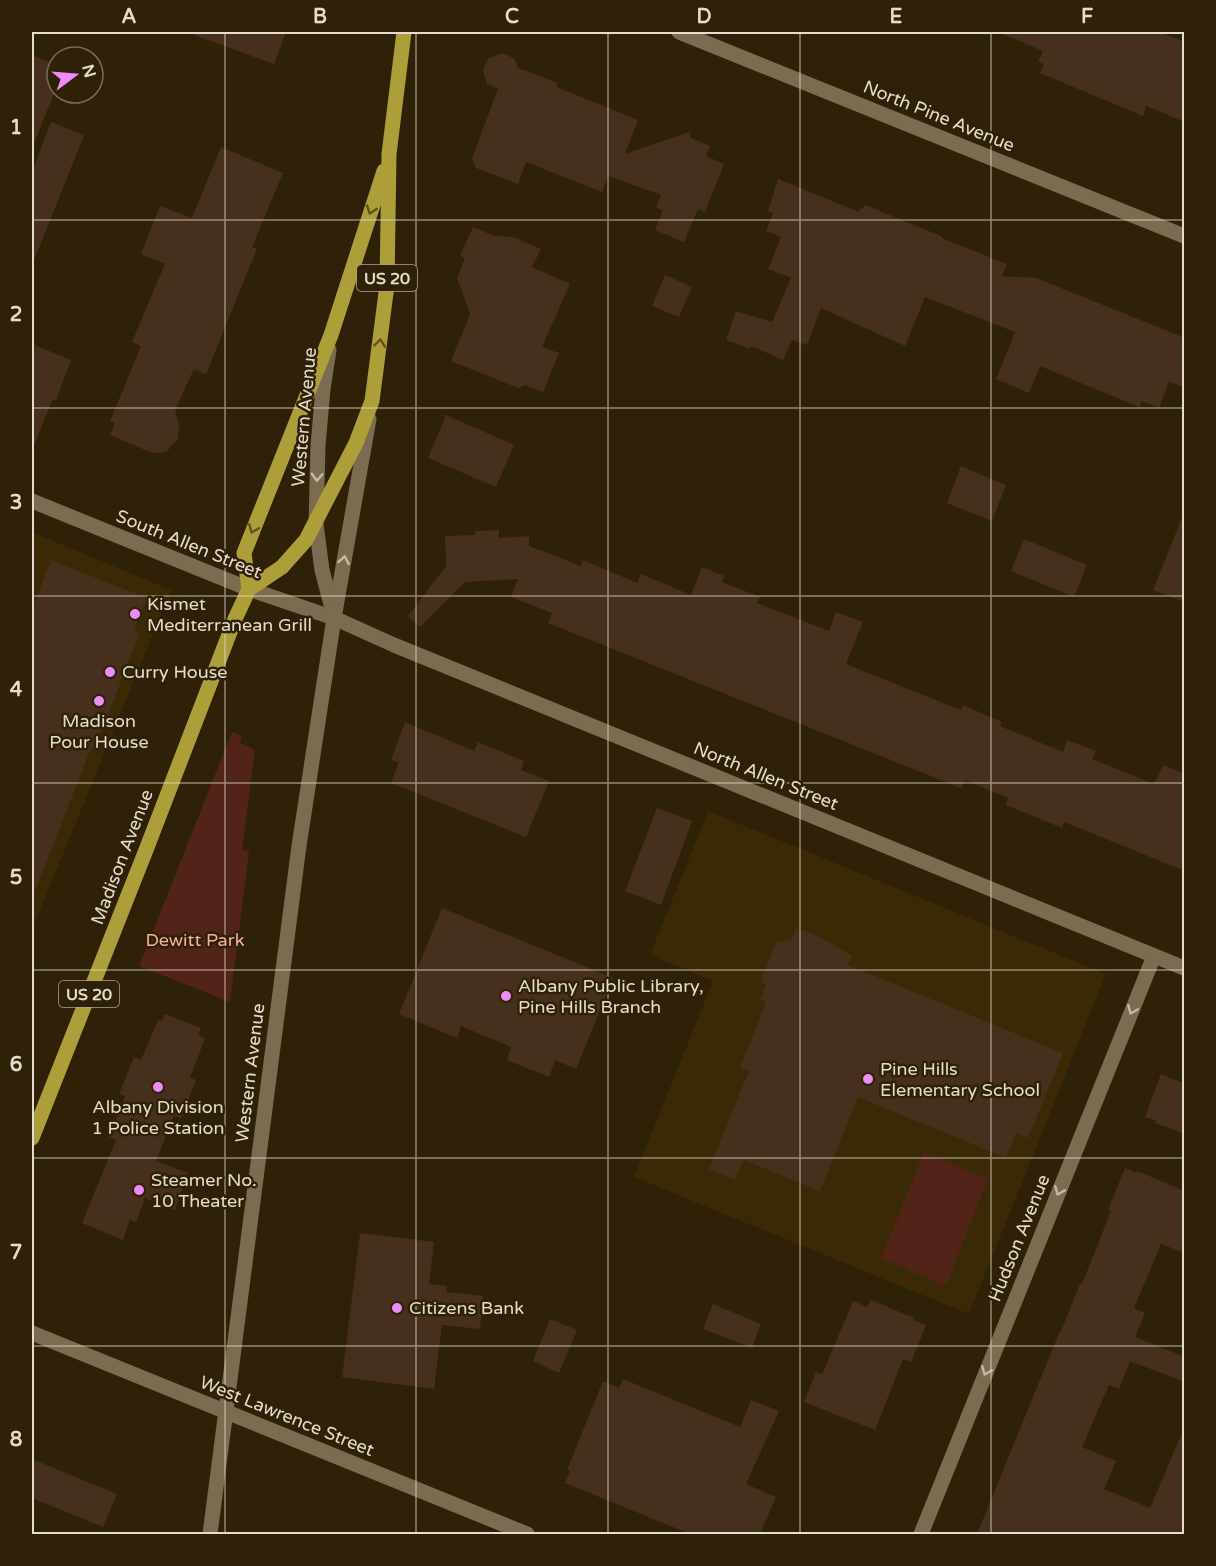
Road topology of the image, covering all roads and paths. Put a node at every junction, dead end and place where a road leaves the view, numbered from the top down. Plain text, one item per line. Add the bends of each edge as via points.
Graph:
1 (404, 32) edge
2 (679, 32) edge
3 (389, 154) junction
4 (1185, 236) edge
5 (331, 335) junction
6 (372, 401) junction
7 (32, 501) edge
8 (316, 524) junction
9 (249, 589) junction
10 (334, 618) junction
11 (1154, 956) junction
12 (1185, 968) edge
13 (32, 1138) edge
14 (32, 1333) edge
15 (227, 1412) junction
16 (210, 1534) edge
17 (527, 1534) edge
18 (921, 1534) edge

1 - 3 main road, Western Avenue / US 20
2 - 4 street, North Pine Avenue
3 -> 5 main road, Western Avenue / US 20
6 -> 3 main road, Western Avenue / US 20 via 387,285
5 -> 8 street, Western Avenue via 321,412
5 -> 9 main road, US 20 via 244,553
6 - 8 main road, US 20
10 -> 6 street, Western Avenue
7 - 9 street, South Allen Street
8 - 9 main road, US 20 via 282,567
8 - 10 street, Western Avenue
9 - 10 street, South Allen Street
9 - 13 main road, Madison Avenue / US 20
10 - 11 street, North Allen Street
10 - 15 street, Western Avenue via 299,846
11 - 12 street, North Allen Street
11 -> 18 street, Hudson Avenue
14 - 15 street, West Lawrence Street
15 - 16 street, Western Avenue
15 - 17 street, West Lawrence Street

